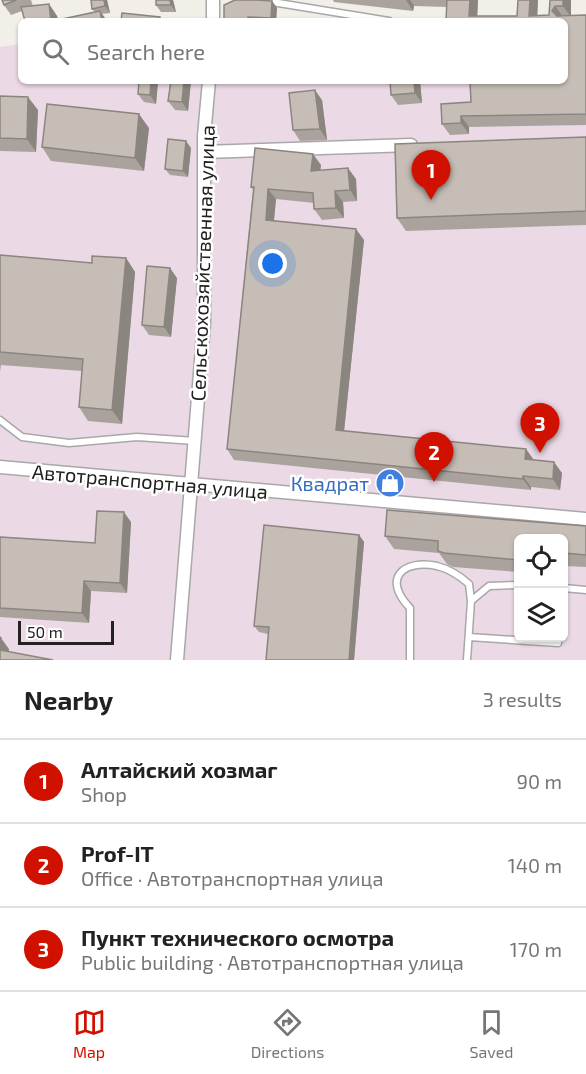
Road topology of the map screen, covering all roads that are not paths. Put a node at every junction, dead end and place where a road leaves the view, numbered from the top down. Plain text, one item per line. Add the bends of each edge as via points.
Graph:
1 (253, 0) edge
2 (370, 18) edge
3 (208, 84) edge
4 (419, 144) edge
5 (205, 152) junction
6 (0, 420) edge
7 (195, 441) junction
8 (0, 467) edge
9 (191, 484) junction
10 (586, 519) edge
11 (514, 585) edge
12 (568, 588) edge
13 (586, 590) edge
14 (471, 601) junction
15 (469, 637) junction
16 (558, 643) dead end
17 (177, 660) edge
18 (410, 660) edge
19 (467, 660) edge

1 - 2 lane
3 - 5 street, Сельскохозяйственная улица
4 - 5 street
5 - 7 street, Сельскохозяйственная улица via 204,322
6 - 7 lane via 22,437 69,443 137,438
7 - 9 street, Сельскохозяйственная улица
8 - 9 street, Автотранспортная улица
9 - 10 street, Автотранспортная улица
9 - 17 street, Сельскохозяйственная улица
11 - 14 lane via 489,586
12 - 13 lane
14 - 15 lane
14 - 18 lane via 469,584 458,574 436,566 405,568 399,574 397,593 410,608
15 - 16 lane
15 - 19 lane

